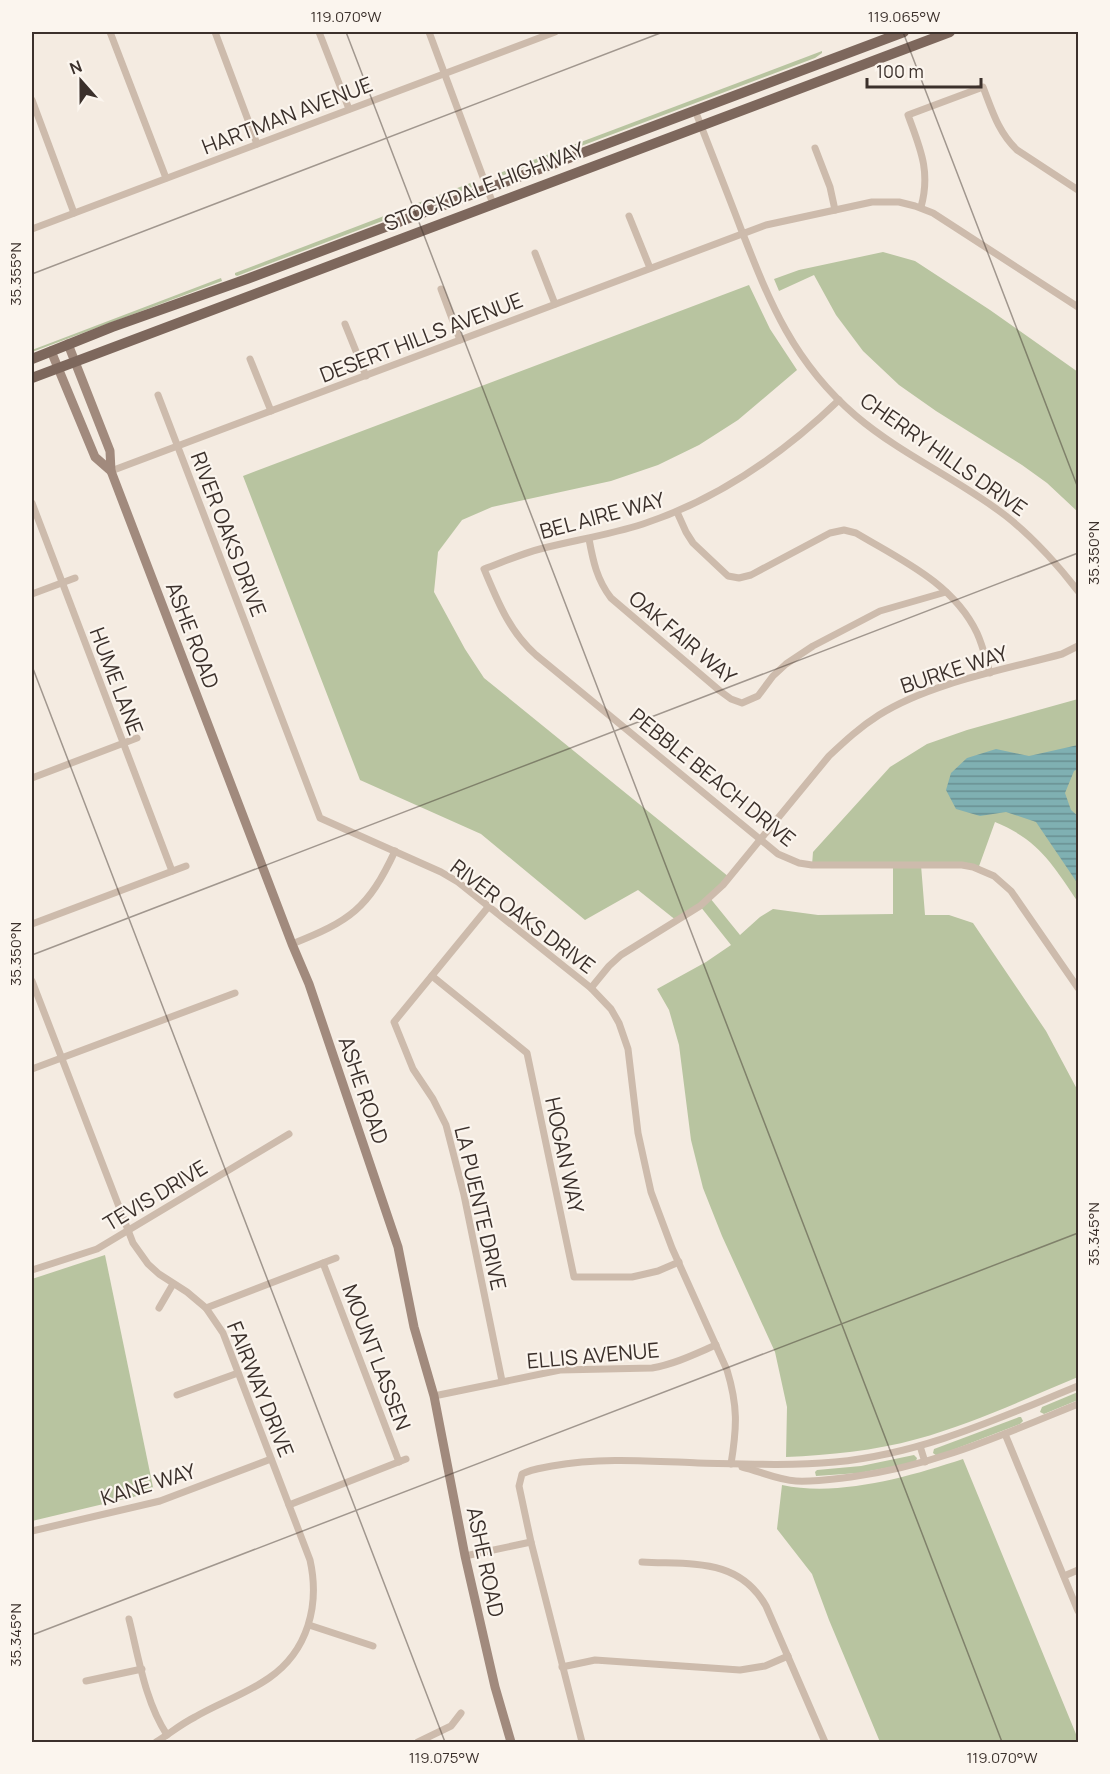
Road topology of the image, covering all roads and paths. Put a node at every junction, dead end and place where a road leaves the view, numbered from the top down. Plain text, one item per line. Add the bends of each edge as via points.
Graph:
1 (110, 32) edge
2 (215, 32) edge
3 (319, 32) edge
4 (429, 32) edge
5 (555, 32) edge
6 (904, 32) edge
7 (950, 32) edge
8 (445, 73) junction
9 (32, 100) edge
10 (349, 109) junction
11 (695, 110) junction
12 (701, 125) junction
13 (257, 144) junction
14 (815, 148) dead end
15 (166, 178) junction
16 (487, 188) junction
17 (1078, 190) edge
18 (493, 204) junction
19 (921, 207) junction
20 (835, 210) junction
21 (74, 213) junction
22 (629, 216) dead end
23 (32, 229) edge
24 (743, 233) junction
25 (535, 253) dead end
26 (650, 268) junction
27 (441, 289) dead end
28 (555, 304) junction
29 (1078, 307) edge
30 (345, 324) dead end
31 (460, 340) junction
32 (68, 344) junction
33 (51, 351) junction
34 (32, 359) edge
35 (250, 359) dead end
36 (76, 362) junction
37 (58, 368) junction
38 (366, 376) junction
39 (32, 378) edge
40 (158, 395) dead end
41 (839, 400) junction
42 (271, 411) junction
43 (178, 446) junction
44 (111, 471) junction
45 (32, 503) edge
46 (677, 512) junction
47 (589, 539) junction
48 (484, 569) joint
49 (75, 578) dead end
50 (62, 583) junction
51 (1078, 591) edge
52 (946, 592) junction
53 (32, 594) edge
54 (1078, 646) edge
55 (990, 673) junction
56 (137, 738) dead end
57 (124, 743) junction
58 (32, 778) edge
59 (761, 839) junction
60 (394, 851) junction
61 (186, 866) dead end
62 (172, 871) junction
63 (489, 906) junction
64 (32, 924) edge
65 (292, 944) junction
66 (432, 976) junction
67 (32, 981) edge
68 (591, 988) junction
69 (1078, 988) edge
70 (235, 993) dead end
71 (61, 1058) junction
72 (32, 1069) edge
73 (289, 1134) dead end
74 (128, 1231) junction
75 (336, 1258) dead end
76 (679, 1262) junction
77 (323, 1263) junction
78 (32, 1270) edge
79 (173, 1284) junction
80 (159, 1308) dead end
81 (206, 1308) junction
82 (716, 1345) junction
83 (238, 1373) junction
84 (502, 1381) junction
85 (1078, 1386) edge
86 (177, 1395) dead end
87 (434, 1395) junction
88 (1078, 1404) edge
89 (1027, 1407) junction
90 (1034, 1422) junction
91 (1005, 1434) junction
92 (920, 1446) junction
93 (271, 1459) junction
94 (925, 1462) junction
95 (731, 1464) junction
96 (289, 1504) junction
97 (32, 1531) edge
98 (531, 1542) junction
99 (465, 1556) junction
100 (642, 1562) dead end
101 (1078, 1570) edge
102 (1064, 1576) junction
103 (1078, 1611) edge
104 (129, 1619) dead end
105 (309, 1625) junction
106 (373, 1646) dead end
107 (788, 1656) junction
108 (562, 1667) junction
109 (142, 1669) junction
110 (86, 1681) dead end
111 (461, 1713) dead end
112 (167, 1735) junction
113 (156, 1743) edge
114 (418, 1743) edge
115 (511, 1743) edge
116 (582, 1743) edge
117 (825, 1743) edge

1 - 15 street
2 - 13 street
3 - 10 street
4 - 8 street
5 - 8 street, HARTMAN AVENUE
6 - 11 main road, STOCKDALE HIGHWAY
7 - 12 main road, STOCKDALE HIGHWAY
8 - 10 street, HARTMAN AVENUE
8 - 16 street
9 - 21 street
10 - 13 street, HARTMAN AVENUE
11 - 12 street, CHERRY HILLS DRIVE
11 - 16 main road, STOCKDALE HIGHWAY
12 - 18 main road, STOCKDALE HIGHWAY
12 - 24 street, CHERRY HILLS DRIVE
13 - 15 street, HARTMAN AVENUE
14 - 20 street
15 - 21 street, HARTMAN AVENUE
16 - 18 street
16 - 32 main road, STOCKDALE HIGHWAY
17 - 19 street via 1010,143 983,87 908,115 925,170
18 - 36 main road, STOCKDALE HIGHWAY
19 - 20 street, DESERT HILLS AVENUE via 885,201
19 - 29 street, DESERT HILLS AVENUE
20 - 24 street, DESERT HILLS AVENUE
21 - 23 street, HARTMAN AVENUE
22 - 26 street
24 - 26 street, DESERT HILLS AVENUE
24 - 41 street, CHERRY HILLS DRIVE via 786,333
25 - 28 street
26 - 28 street, DESERT HILLS AVENUE
27 - 31 street
28 - 31 street, DESERT HILLS AVENUE
30 - 38 street
31 - 38 street, DESERT HILLS AVENUE
32 - 33 main road, STOCKDALE HIGHWAY
32 - 36 street, ASHE ROAD
33 - 34 main road, STOCKDALE HIGHWAY
33 - 37 street, ASHE ROAD
35 - 42 street
36 - 37 main road, STOCKDALE HIGHWAY
36 - 44 street, ASHE ROAD via 110,451
37 - 39 main road, STOCKDALE HIGHWAY
37 - 44 street, ASHE ROAD via 95,457
38 - 42 street, DESERT HILLS AVENUE
40 - 43 street, RIVER OAKS DRIVE
41 - 46 street, BEL AIRE WAY via 763,464
41 - 51 street, CHERRY HILLS DRIVE via 893,444 1007,516 1043,549
42 - 43 street, DESERT HILLS AVENUE
43 - 44 street, DESERT HILLS AVENUE
43 - 60 street, RIVER OAKS DRIVE via 320,818
44 - 65 street, ASHE ROAD
45 - 50 street, HUME LANE
46 - 47 street, BEL AIRE WAY
46 - 52 street via 693,543 728,576 751,575 830,533 844,530 856,533 929,577
47 - 48 street, BEL AIRE WAY via 539,549
47 - 52 street, OAK FAIR WAY via 596,571 611,598 720,691 742,703 758,696 786,664 813,646 880,611
48 - 59 street, PEBBLE BEACH DRIVE via 501,610 529,649
49 - 50 street
50 - 53 street
50 - 57 street, HUME LANE
52 - 55 street via 976,632
54 - 55 street, BURKE WAY
55 - 59 street, BURKE WAY via 916,696 861,728 829,756
56 - 57 street
57 - 58 street
57 - 62 street, HUME LANE
59 - 68 street, BURKE WAY via 710,898 621,955
59 - 69 street, PEBBLE BEACH DRIVE via 778,854 812,865 962,865 984,871 1011,891
60 - 63 street, RIVER OAKS DRIVE via 441,872
60 - 65 street via 384,875 355,912 329,929
61 - 62 street
62 - 64 street
63 - 66 street, LA PUENTE DRIVE
63 - 68 street, RIVER OAKS DRIVE
65 - 87 street, ASHE ROAD via 398,1247 414,1327
66 - 76 street, HOGAN WAY via 527,1053 574,1277 632,1277
66 - 84 street, LA PUENTE DRIVE via 394,1022 412,1069 446,1125
67 - 71 street, FAIRWAY DRIVE
68 - 76 street, RIVER OAKS DRIVE via 611,1009 625,1037 644,1163
70 - 71 street
71 - 72 street
71 - 74 street, FAIRWAY DRIVE
73 - 74 street, TEVIS DRIVE
74 - 78 street, TEVIS DRIVE via 97,1249
74 - 79 street, FAIRWAY DRIVE via 148,1264
75 - 77 street
76 - 82 street, RIVER OAKS DRIVE
77 - 81 street
77 - 96 street, MOUNT LASSEN via 403,1461
79 - 80 street
79 - 81 street, FAIRWAY DRIVE
81 - 83 street, FAIRWAY DRIVE via 222,1333
82 - 84 street, ELLIS AVENUE via 665,1366 569,1369
82 - 95 street, RIVER OAKS DRIVE via 735,1404
83 - 86 street
83 - 93 street, FAIRWAY DRIVE
84 - 87 street, ELLIS AVENUE
85 - 89 street
87 - 99 street, ASHE ROAD
88 - 90 street
89 - 90 street
89 - 92 street
90 - 91 street
91 - 94 street
91 - 102 street
92 - 94 street
92 - 95 street via 837,1461
93 - 96 street, FAIRWAY DRIVE
93 - 97 street, KANE WAY via 160,1502
94 - 95 street via 875,1474 794,1481
95 - 98 street via 615,1460 528,1470 522,1474 519,1486
96 - 105 street, FAIRWAY DRIVE via 313,1574 314,1602
98 - 99 street
98 - 108 street
99 - 115 street, ASHE ROAD
100 - 107 street via 712,1567 745,1580 766,1606
101 - 102 street
102 - 103 street
104 - 109 street
105 - 106 street
105 - 112 street, FAIRWAY DRIVE via 297,1650 278,1671
107 - 108 street via 765,1666 740,1670 596,1660
107 - 117 street
108 - 116 street
109 - 110 street
109 - 112 street via 153,1710
111 - 114 street via 451,1726
112 - 113 street, FAIRWAY DRIVE

